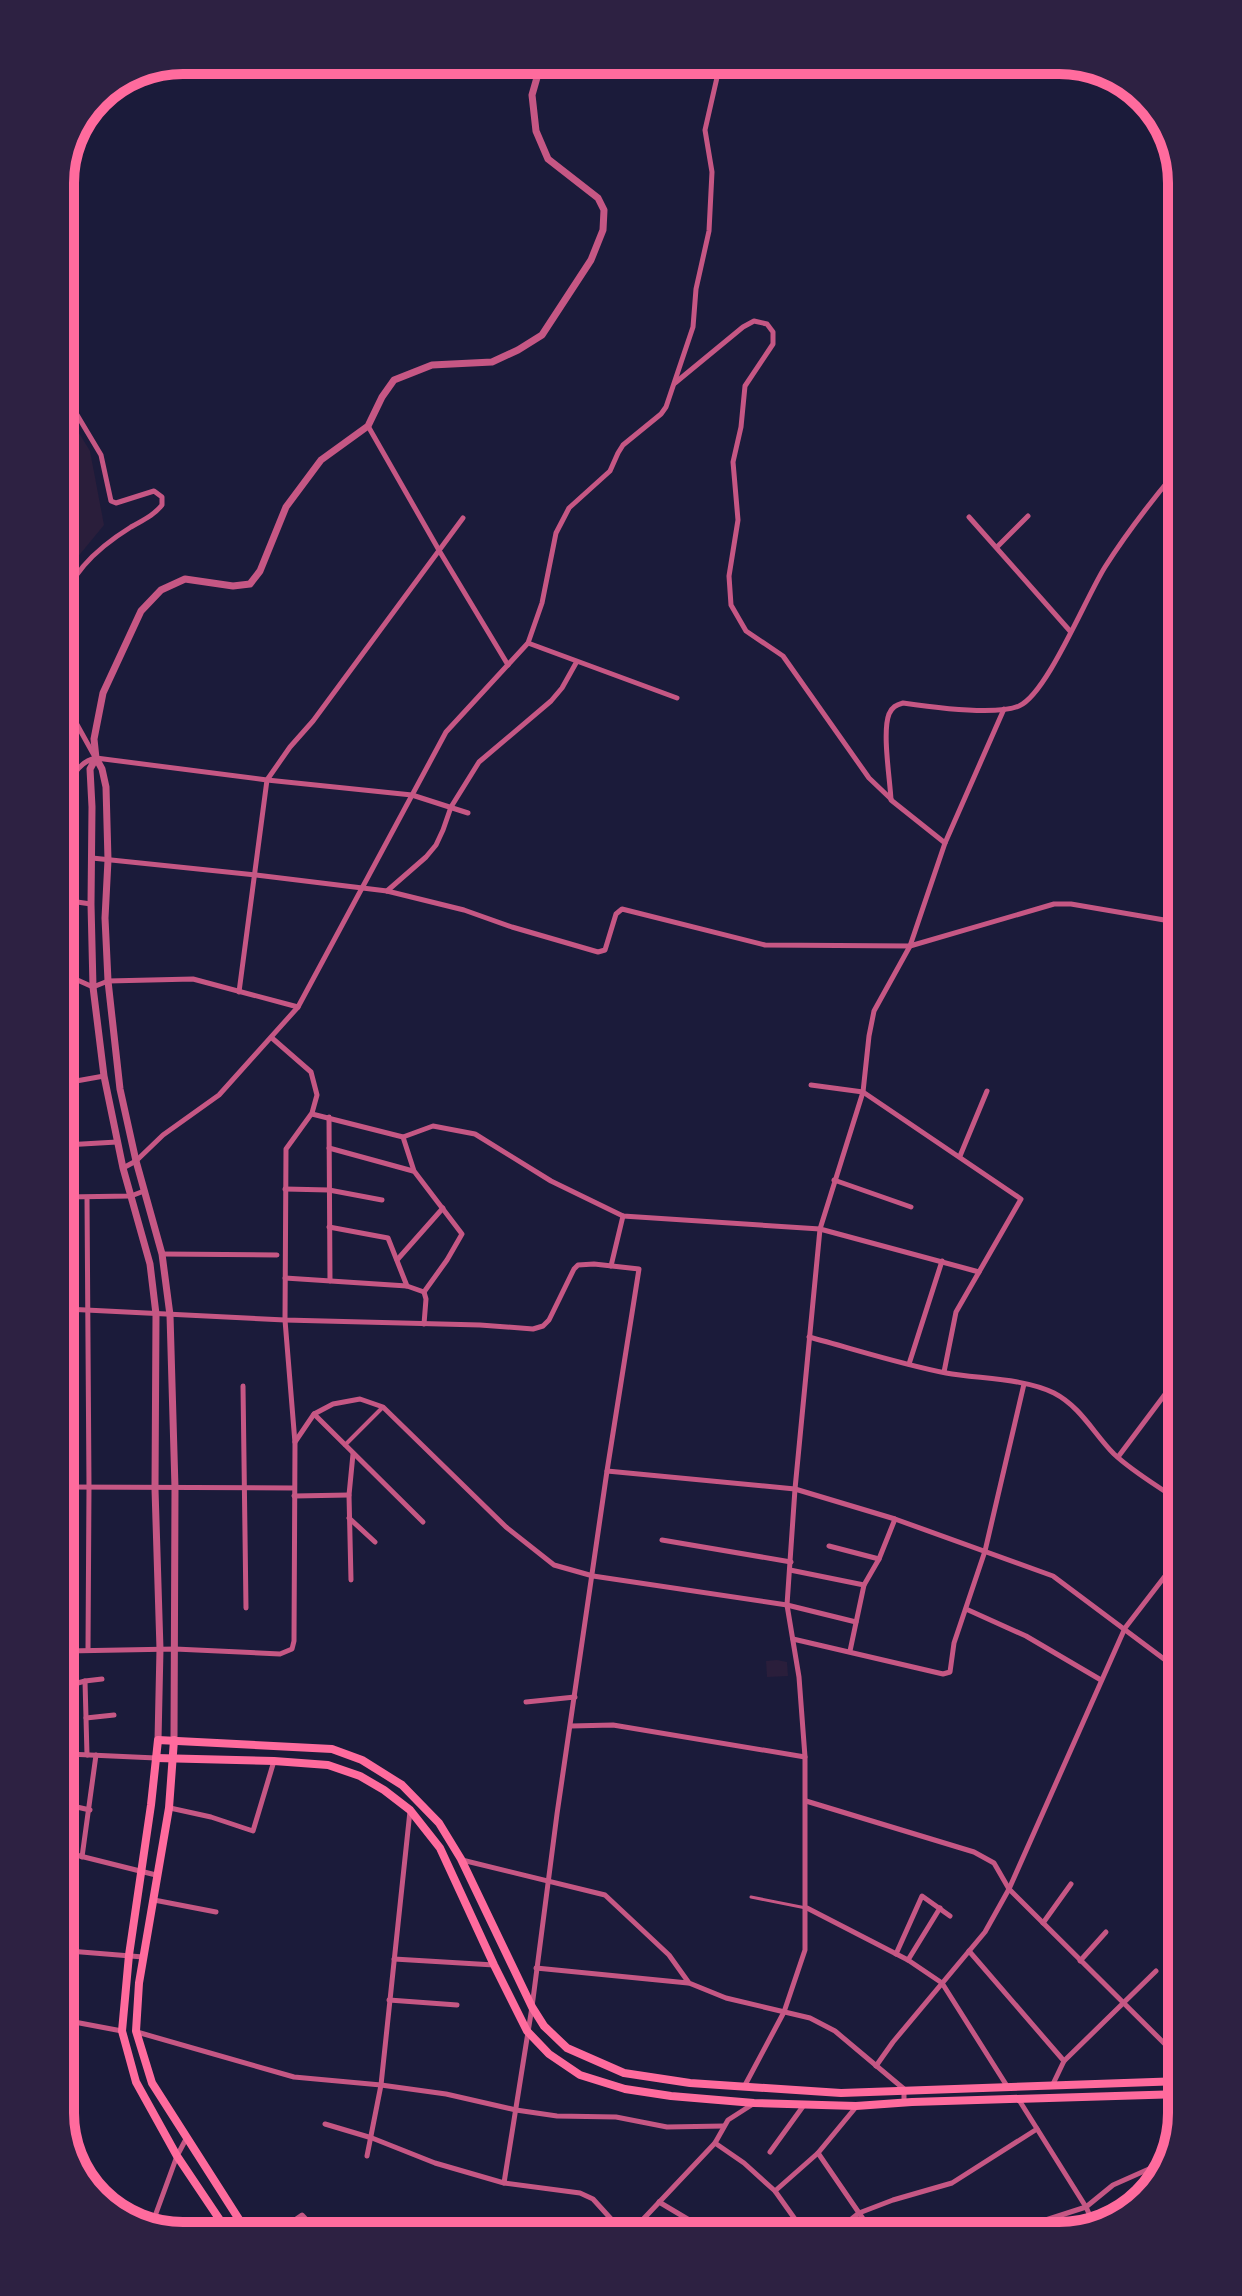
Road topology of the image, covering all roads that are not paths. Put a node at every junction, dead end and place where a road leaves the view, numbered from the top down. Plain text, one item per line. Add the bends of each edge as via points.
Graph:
1 (538, 74) edge
2 (718, 74) edge
3 (675, 383) junction
4 (74, 410) edge
5 (368, 426) junction
6 (1168, 481) edge
7 (1028, 516) dead end
8 (969, 517) dead end
9 (463, 518) dead end
10 (997, 547) junction
11 (440, 552) junction
12 (74, 580) edge
13 (1070, 631) junction
14 (528, 643) junction
15 (576, 663) junction
16 (508, 665) junction
17 (677, 698) dead end
18 (1004, 709) junction
19 (74, 712) edge
20 (96, 758) junction
21 (74, 773) edge
22 (267, 780) junction
23 (412, 795) junction
24 (891, 800) junction
25 (451, 807) junction
26 (468, 813) dead end
27 (945, 843) junction
28 (92, 858) junction
29 (108, 860) junction
30 (256, 875) junction
31 (361, 887) junction
32 (387, 891) junction
33 (74, 900) edge
34 (91, 904) junction
35 (1168, 921) edge
36 (910, 946) junction
37 (74, 978) edge
38 (108, 981) junction
39 (93, 987) junction
40 (239, 992) junction
41 (298, 1007) junction
42 (272, 1038) junction
43 (104, 1076) junction
44 (74, 1081) edge
45 (811, 1085) dead end
46 (987, 1091) dead end
47 (863, 1092) junction
48 (312, 1113) junction
49 (329, 1117) junction
50 (403, 1137) junction
51 (117, 1142) junction
52 (74, 1144) edge
53 (329, 1148) junction
54 (960, 1157) junction
55 (136, 1161) junction
56 (123, 1168) junction
57 (414, 1171) junction
58 (834, 1180) junction
59 (285, 1189) junction
60 (329, 1190) junction
61 (144, 1191) junction
62 (131, 1196) junction
63 (74, 1197) edge
64 (87, 1198) junction
65 (382, 1200) dead end
66 (911, 1207) dead end
67 (443, 1208) junction
68 (623, 1216) junction
69 (329, 1227) junction
70 (820, 1229) junction
71 (162, 1254) junction
72 (277, 1255) dead end
73 (397, 1260) junction
74 (942, 1261) junction
75 (611, 1266) junction
76 (979, 1272) junction
77 (285, 1278) junction
78 (330, 1281) junction
79 (407, 1286) junction
80 (424, 1292) junction
81 (74, 1309) edge
82 (88, 1310) junction
83 (156, 1314) junction
84 (170, 1315) junction
85 (285, 1320) junction
86 (424, 1324) junction
87 (809, 1337) junction
88 (909, 1364) junction
89 (944, 1372) junction
90 (1024, 1384) junction
91 (243, 1386) dead end
92 (1168, 1390) edge
93 (383, 1407) junction
94 (314, 1414) junction
95 (295, 1443) junction
96 (345, 1445) junction
97 (354, 1453) junction
98 (1118, 1457) junction
99 (607, 1471) junction
100 (74, 1487) edge
101 (89, 1487) junction
102 (245, 1487) junction
103 (175, 1488) junction
104 (294, 1488) junction
105 (155, 1489) junction
106 (795, 1489) junction
107 (1166, 1491) edge
108 (349, 1495) junction
109 (294, 1496) junction
110 (349, 1518) junction
111 (895, 1519) junction
112 (423, 1522) dead end
113 (662, 1540) dead end
114 (375, 1542) dead end
115 (829, 1546) dead end
116 (985, 1551) junction
117 (879, 1559) junction
118 (790, 1566) junction
119 (1168, 1572) edge
120 (593, 1576) junction
121 (351, 1580) dead end
122 (864, 1585) junction
123 (787, 1605) junction
124 (246, 1608) dead end
125 (966, 1609) junction
126 (856, 1622) junction
127 (1125, 1628) junction
128 (792, 1639) junction
129 (160, 1649) junction
130 (175, 1649) junction
131 (88, 1650) junction
132 (74, 1651) edge
133 (850, 1651) junction
134 (1168, 1662) edge
135 (102, 1679) dead end
136 (1101, 1680) junction
137 (85, 1681) junction
138 (74, 1684) edge
139 (575, 1697) junction
140 (526, 1702) dead end
141 (114, 1715) dead end
142 (86, 1718) junction
143 (571, 1726) junction
144 (158, 1740) junction
145 (174, 1740) junction
146 (74, 1754) edge
147 (87, 1755) junction
148 (96, 1755) junction
149 (805, 1757) junction
150 (156, 1758) junction
151 (174, 1758) junction
152 (274, 1761) junction
153 (806, 1801) junction
154 (74, 1806) edge
155 (169, 1808) junction
156 (90, 1810) junction
157 (410, 1810) junction
158 (74, 1855) edge
159 (82, 1857) junction
160 (461, 1859) junction
161 (142, 1871) junction
162 (157, 1875) junction
163 (548, 1879) junction
164 (1071, 1884) dead end
165 (1009, 1889) junction
166 (751, 1897) dead end
167 (153, 1900) junction
168 (807, 1908) junction
169 (940, 1908) junction
170 (216, 1912) dead end
171 (950, 1916) dead end
172 (1043, 1923) junction
173 (1106, 1932) dead end
174 (74, 1951) edge
175 (969, 1951) junction
176 (896, 1954) junction
177 (129, 1955) junction
178 (143, 1957) junction
179 (394, 1959) junction
180 (908, 1960) junction
181 (1080, 1961) junction
182 (494, 1965) junction
183 (536, 1968) junction
184 (1156, 1971) dead end
185 (689, 1983) junction
186 (942, 1983) junction
187 (389, 2000) junction
188 (457, 2005) dead end
189 (1123, 2005) junction
190 (532, 2007) junction
191 (784, 2012) junction
192 (74, 2022) edge
193 (122, 2031) junction
194 (136, 2031) junction
195 (527, 2031) junction
196 (1168, 2048) edge
197 (1064, 2061) junction
198 (876, 2066) junction
199 (1168, 2081) edge
200 (1053, 2084) junction
201 (381, 2085) junction
202 (1007, 2086) junction
203 (743, 2088) junction
204 (904, 2089) junction
205 (1168, 2094) edge
206 (1018, 2099) junction
207 (754, 2103) junction
208 (904, 2103) junction
209 (805, 2105) junction
210 (856, 2106) junction
211 (516, 2110) junction
212 (325, 2124) dead end
213 (724, 2126) junction
214 (1037, 2129) junction
215 (372, 2138) junction
216 (186, 2139) junction
217 (715, 2143) junction
218 (770, 2152) dead end
219 (818, 2153) junction
220 (177, 2156) junction
221 (367, 2156) dead end
222 (1154, 2167) edge
223 (504, 2183) junction
224 (775, 2191) junction
225 (659, 2202) junction
226 (1086, 2207) junction
227 (859, 2213) junction
228 (1090, 2217) edge
229 (154, 2218) edge
230 (221, 2222) edge
231 (240, 2222) edge
232 (292, 2222) edge
233 (309, 2222) edge
234 (614, 2222) edge
235 (640, 2222) edge
236 (693, 2222) edge
237 (797, 2222) edge
238 (848, 2222) edge
239 (865, 2222) edge
240 (1053, 2222) edge

1 - 5 street via 532,95 536,131 548,159 598,198 604,210 603,230 591,260 542,335 492,362 432,365 394,380
2 - 3 street via 705,130 712,172 709,231 693,327
3 - 14 street via 661,414 623,445 610,471 569,508 556,533
3 - 24 street via 754,321 773,332 773,344 745,386 733,462 738,520 729,576 731,605 746,631 783,656 869,778
4 - 12 street via 101,455 111,501 154,491 162,505 112,540
5 - 11 street
5 - 20 street via 312,472 286,507 250,584 185,579 161,590 141,611 103,693 94,739
6 - 13 street via 1103,569
7 - 10 street
8 - 10 street
9 - 11 street
10 - 13 street
11 - 16 street
11 - 22 street
13 - 18 street via 1052,670 1026,702
14 - 15 street
14 - 16 street
15 - 17 street
15 - 25 street via 551,701 479,762
16 - 23 street via 446,732
18 - 24 street via 897,704 886,726
18 - 27 street
19 - 20 street
20 - 21 street
20 - 22 street
20 - 28 street via 90,769
20 - 29 street via 106,787
22 - 23 street
22 - 30 street
23 - 25 street
23 - 31 street
24 - 27 street
25 - 26 street
25 - 32 street via 436,845
27 - 36 street
28 - 29 street
28 - 34 street
29 - 30 street
29 - 38 street
30 - 31 street
30 - 40 street
31 - 32 street
31 - 41 street
32 - 36 street via 602,952 622,909 765,945
33 - 34 street
34 - 39 street
35 - 36 street via 1054,904
36 - 47 street via 874,1011
37 - 39 street
38 - 39 street
38 - 40 street via 193,979
38 - 55 street via 120,1089
39 - 43 street
40 - 41 street
41 - 42 street
42 - 48 street via 311,1072 317,1095
42 - 55 street via 219,1095
43 - 44 street
43 - 51 street
45 - 47 street
46 - 54 street
47 - 54 street
47 - 58 street
48 - 49 street
48 - 59 street via 286,1149
49 - 50 street
49 - 53 street
50 - 57 street
50 - 68 street via 433,1126 475,1134 551,1181
51 - 52 street
51 - 56 street
53 - 57 street
53 - 60 street
54 - 76 street via 1021,1199
55 - 56 street
55 - 61 street
56 - 62 street
57 - 67 street
58 - 66 street
58 - 70 street
59 - 60 street
59 - 77 street
60 - 65 street
60 - 69 street
61 - 62 street
61 - 71 street
62 - 64 street
62 - 83 street via 150,1264
63 - 64 street
64 - 82 street
67 - 73 street
67 - 80 street via 461,1232
68 - 70 street
68 - 75 street
69 - 73 street via 388,1238
69 - 78 street
70 - 74 street
70 - 87 street
71 - 72 street
71 - 84 street
73 - 79 street
74 - 76 street
74 - 88 street
75 - 86 street via 578,1265 543,1326
75 - 99 street via 639,1269
76 - 89 street via 956,1312
77 - 78 street
77 - 85 street
78 - 79 street
79 - 80 street
80 - 86 street
81 - 82 street
82 - 83 street
82 - 101 street
83 - 84 street
83 - 105 street
84 - 85 street
84 - 103 street
85 - 86 street
85 - 95 street
87 - 88 street
87 - 106 street
88 - 89 street
89 - 90 street
90 - 98 street via 1073,1406
90 - 116 street
91 - 102 street
92 - 98 street
93 - 94 street via 360,1399
93 - 96 street
93 - 120 street via 506,1527 554,1565
94 - 95 street
94 - 96 street
95 - 104 street
96 - 97 street
97 - 108 street
97 - 112 street
98 - 107 street
99 - 106 street
99 - 120 street
100 - 101 street
101 - 105 street
101 - 131 street
102 - 103 street
102 - 104 street
102 - 124 street
103 - 105 street
103 - 130 street
104 - 109 street
105 - 129 street
106 - 111 street
106 - 118 street
108 - 109 street
108 - 110 street
109 - 130 street via 292,1649 280,1654
110 - 114 street
110 - 121 street
111 - 116 street
111 - 117 street
113 - 118 street
115 - 117 street
116 - 125 street
116 - 127 street via 1053,1576
117 - 122 street
118 - 122 street
118 - 123 street
119 - 127 street
120 - 123 street
120 - 139 street
122 - 126 street
123 - 126 street
123 - 128 street
125 - 133 street via 950,1672
125 - 136 street via 1026,1636
126 - 133 street
127 - 134 street
127 - 136 street
128 - 133 street
128 - 149 street
129 - 130 street
129 - 131 street
129 - 144 street
130 - 145 street
131 - 132 street
135 - 137 street
136 - 165 street
137 - 138 street
137 - 142 street
139 - 140 street
139 - 143 street
141 - 142 street
142 - 147 street
143 - 149 street via 613,1725
143 - 163 street
144 - 145 main road
144 - 150 main road
145 - 151 main road
145 - 160 main road via 332,1749 362,1760 402,1785 439,1823
146 - 147 street
147 - 148 street
148 - 150 street
148 - 156 street
149 - 153 street
150 - 151 main road
150 - 161 main road
151 - 152 main road
151 - 155 main road
152 - 155 street via 253,1831
152 - 157 main road via 339,1768
153 - 165 street via 974,1852 994,1863
153 - 168 street
154 - 156 street
155 - 162 main road
156 - 159 street
157 - 179 street
157 - 182 main road via 440,1848
158 - 159 street
159 - 161 street
160 - 163 street
160 - 190 main road
161 - 162 street
161 - 177 main road
162 - 167 main road
163 - 183 street
163 - 185 street via 605,1895 669,1955
164 - 172 street
165 - 172 street
165 - 175 street
166 - 168 lane
167 - 170 street
167 - 178 main road
168 - 176 street
168 - 191 street via 805,1950
169 - 171 street
169 - 176 street via 922,1896
169 - 180 street
172 - 181 street
173 - 181 street
174 - 177 street
175 - 186 street
175 - 197 street
176 - 180 street
177 - 178 street
177 - 193 main road
178 - 194 main road
179 - 182 street
179 - 187 street
180 - 186 street
181 - 189 street
182 - 195 main road
183 - 185 street
183 - 190 street
184 - 189 street
185 - 191 street
186 - 198 street
186 - 202 street
187 - 188 street
187 - 201 street
189 - 196 street
189 - 197 street
190 - 195 street
190 - 203 main road via 567,2048 624,2073
191 - 198 street via 835,2031
191 - 203 street
192 - 193 street
193 - 220 main road via 136,2082
194 - 201 street via 294,2077
194 - 216 main road via 152,2083
195 - 207 main road via 580,2075 625,2089
195 - 211 street
197 - 200 street
198 - 204 street
199 - 200 main road
200 - 202 main road
201 - 211 street
201 - 215 street
202 - 204 main road
203 - 204 main road via 841,2093
204 - 208 street
205 - 206 main road
206 - 208 main road
206 - 214 street
207 - 209 main road
207 - 213 street
208 - 210 main road
209 - 210 main road
209 - 218 street
210 - 219 street
211 - 213 street via 616,2117 667,2127
211 - 223 street
212 - 215 street
213 - 217 street
214 - 226 street
214 - 227 street via 952,2183
215 - 221 street
215 - 223 street
216 - 220 street
216 - 231 main road
217 - 224 street
217 - 225 street
219 - 224 street
219 - 227 street
220 - 229 street
220 - 230 main road
222 - 226 street via 1113,2185
223 - 234 street via 580,2193
224 - 237 street
225 - 235 street
225 - 236 street
226 - 228 street
226 - 240 street
227 - 238 street
227 - 239 street
232 - 233 street via 302,2215

